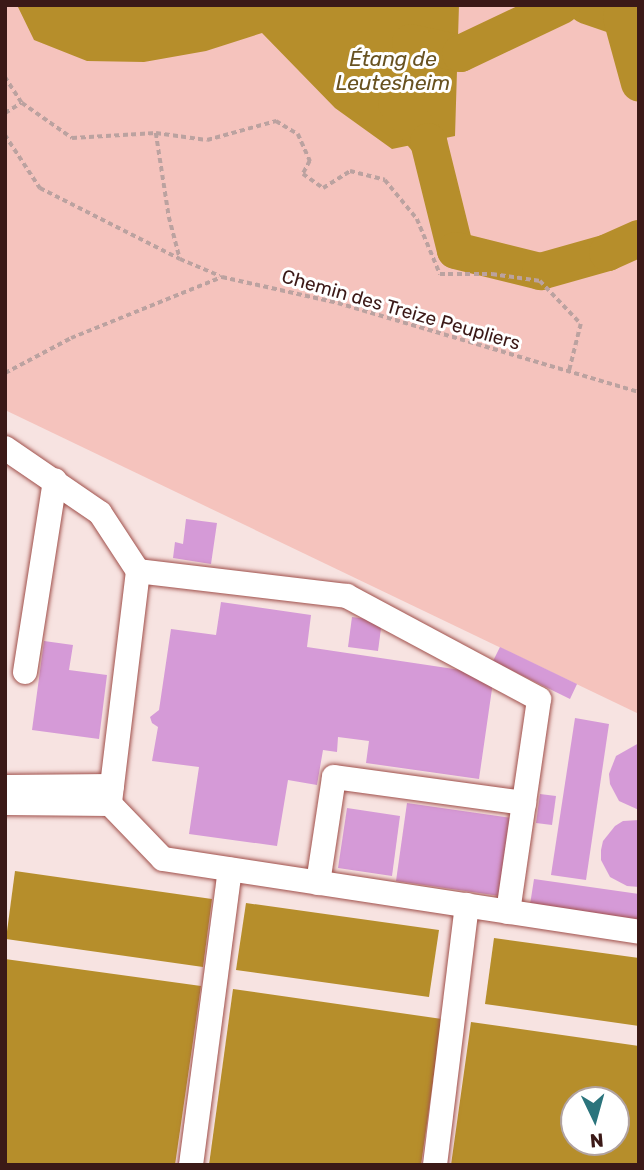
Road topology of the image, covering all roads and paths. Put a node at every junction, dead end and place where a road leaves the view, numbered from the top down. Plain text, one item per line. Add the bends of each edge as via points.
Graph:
1 (5, 77) edge
2 (22, 103) junction
3 (5, 113) edge
4 (156, 133) junction
5 (5, 135) edge
6 (180, 260) junction
7 (222, 277) junction
8 (569, 372) junction
9 (5, 373) edge
10 (639, 392) edge
11 (5, 448) edge
12 (55, 480) junction
13 (138, 571) junction
14 (24, 672) dead end
15 (5, 787) edge
16 (111, 795) junction
17 (5, 803) edge
18 (524, 803) junction
19 (230, 870) junction
20 (318, 883) junction
21 (467, 905) junction
22 (508, 912) junction
23 (639, 932) edge
24 (191, 1165) edge
25 (435, 1165) edge

1 - 2 path
2 - 3 path
2 - 4 path via 72,138
4 - 6 path
4 - 8 path via 207,140 276,121 298,134 310,161 303,174 323,188 351,170 385,180 417,219 440,274 492,274 540,281 581,324
5 - 6 path, Chemin des Treize Peupliers via 40,188
6 - 7 path, Chemin des Treize Peupliers
7 - 8 path, Chemin des Treize Peupliers via 338,303
7 - 9 path via 71,338
8 - 10 path, Chemin des Treize Peupliers
11 - 12 lane
12 - 13 lane via 100,513
12 - 14 lane
13 - 16 lane
13 - 18 lane via 347,596 539,699
15 - 16 lane
16 - 17 lane
16 - 19 lane via 163,859
18 - 20 lane via 334,777
18 - 22 lane
19 - 20 lane
19 - 24 lane
20 - 21 lane
21 - 22 lane
21 - 25 lane
22 - 23 lane

